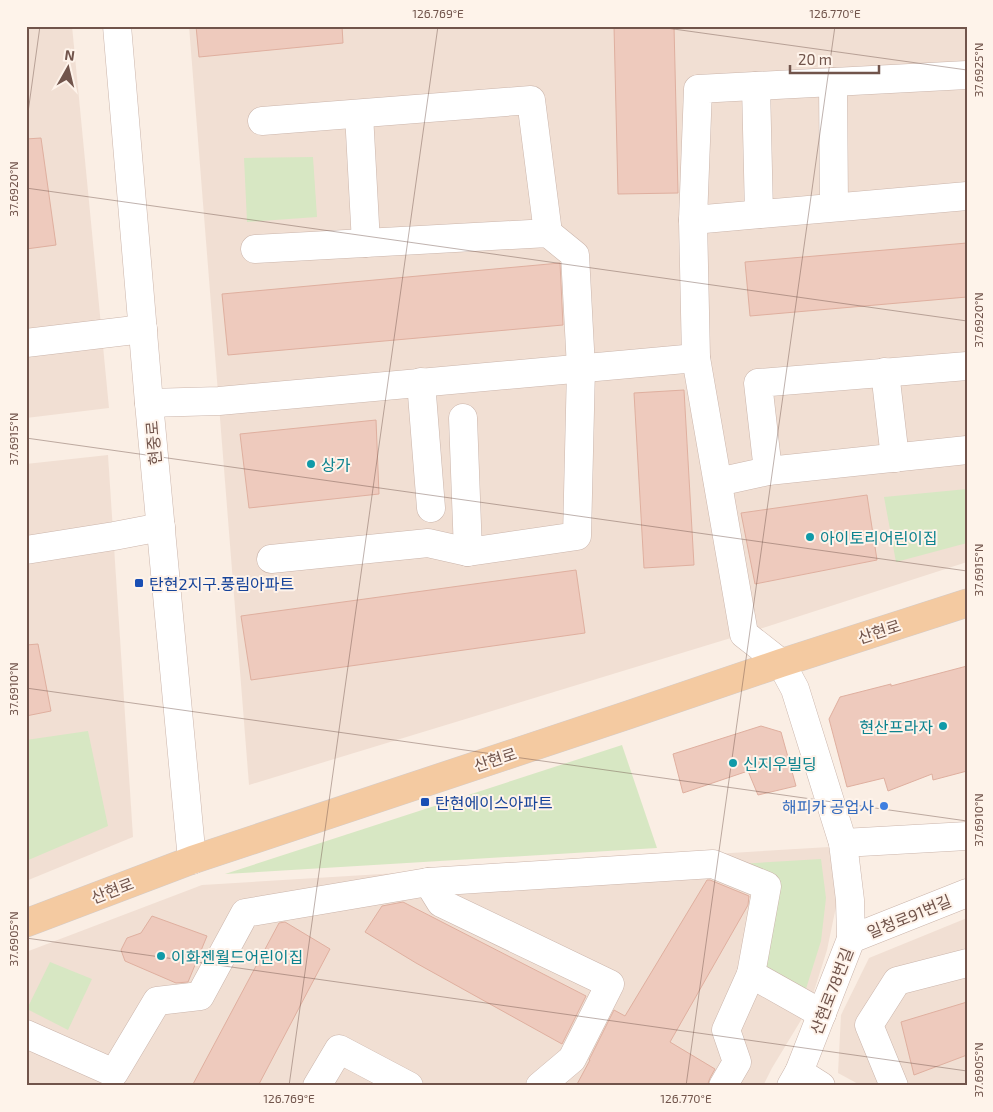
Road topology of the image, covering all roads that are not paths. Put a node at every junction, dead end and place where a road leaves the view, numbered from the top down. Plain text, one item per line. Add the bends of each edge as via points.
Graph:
1 (117, 26) edge
2 (967, 75) edge
3 (833, 82) junction
4 (756, 86) junction
5 (359, 114) junction
6 (262, 122) dead end
7 (967, 196) edge
8 (834, 207) junction
9 (759, 214) junction
10 (693, 220) junction
11 (548, 233) junction
12 (366, 243) junction
13 (255, 249) dead end
14 (143, 329) junction
15 (26, 343) edge
16 (696, 358) junction
17 (967, 366) edge
18 (581, 368) junction
19 (885, 372) junction
20 (421, 382) junction
21 (149, 403) junction
22 (463, 418) dead end
23 (967, 450) edge
24 (895, 458) junction
25 (768, 471) junction
26 (718, 482) junction
27 (431, 508) dead end
28 (161, 527) junction
29 (26, 550) edge
30 (468, 552) junction
31 (271, 559) dead end
32 (967, 603) edge
33 (781, 663) junction
34 (967, 836) edge
35 (843, 843) junction
36 (192, 860) junction
37 (428, 882) junction
38 (967, 893) edge
39 (26, 923) edge
40 (851, 939) junction
41 (967, 963) edge
42 (751, 974) junction
43 (822, 1014) junction
44 (26, 1034) edge
45 (804, 1081) edge
46 (317, 1086) edge
47 (410, 1086) edge
48 (540, 1086) edge
49 (723, 1086) edge
50 (894, 1086) edge

1 - 14 street, 현중로
2 - 3 street
3 - 4 street
3 - 8 street
4 - 9 street
4 - 10 street via 698,89
5 - 6 street
5 - 11 street via 531,100
5 - 12 street
7 - 8 street
8 - 9 street
9 - 10 street
10 - 16 street
11 - 12 street
11 - 18 street via 575,255
12 - 13 street
14 - 15 street
14 - 21 street, 현중로
16 - 18 street
16 - 26 street
17 - 19 street
18 - 20 street
18 - 30 street via 577,536
19 - 24 street
19 - 25 street via 758,383
20 - 21 street via 219,401
20 - 27 street
21 - 28 street, 현중로
22 - 30 street
23 - 24 street
24 - 25 street
25 - 26 street
26 - 33 street via 744,634
28 - 29 street
28 - 36 street, 현중로
30 - 31 street via 428,543
32 - 33 main road, 산현로
33 - 35 street, 산현로78번길 via 794,689
33 - 36 main road, 산현로
34 - 35 street
35 - 40 street, 산현로78번길
36 - 39 main road, 산현로
37 - 42 street via 714,864 767,886
37 - 44 street via 245,913 200,996 156,1001 114,1073
37 - 48 street via 441,903 610,984 572,1059
38 - 40 street, 일청로91번길
40 - 43 street, 산현로78번길
41 - 50 street via 897,981 868,1025
42 - 43 street
42 - 49 street via 726,1030 737,1062
43 - 45 street, 산현로78번길
46 - 47 street via 339,1049

